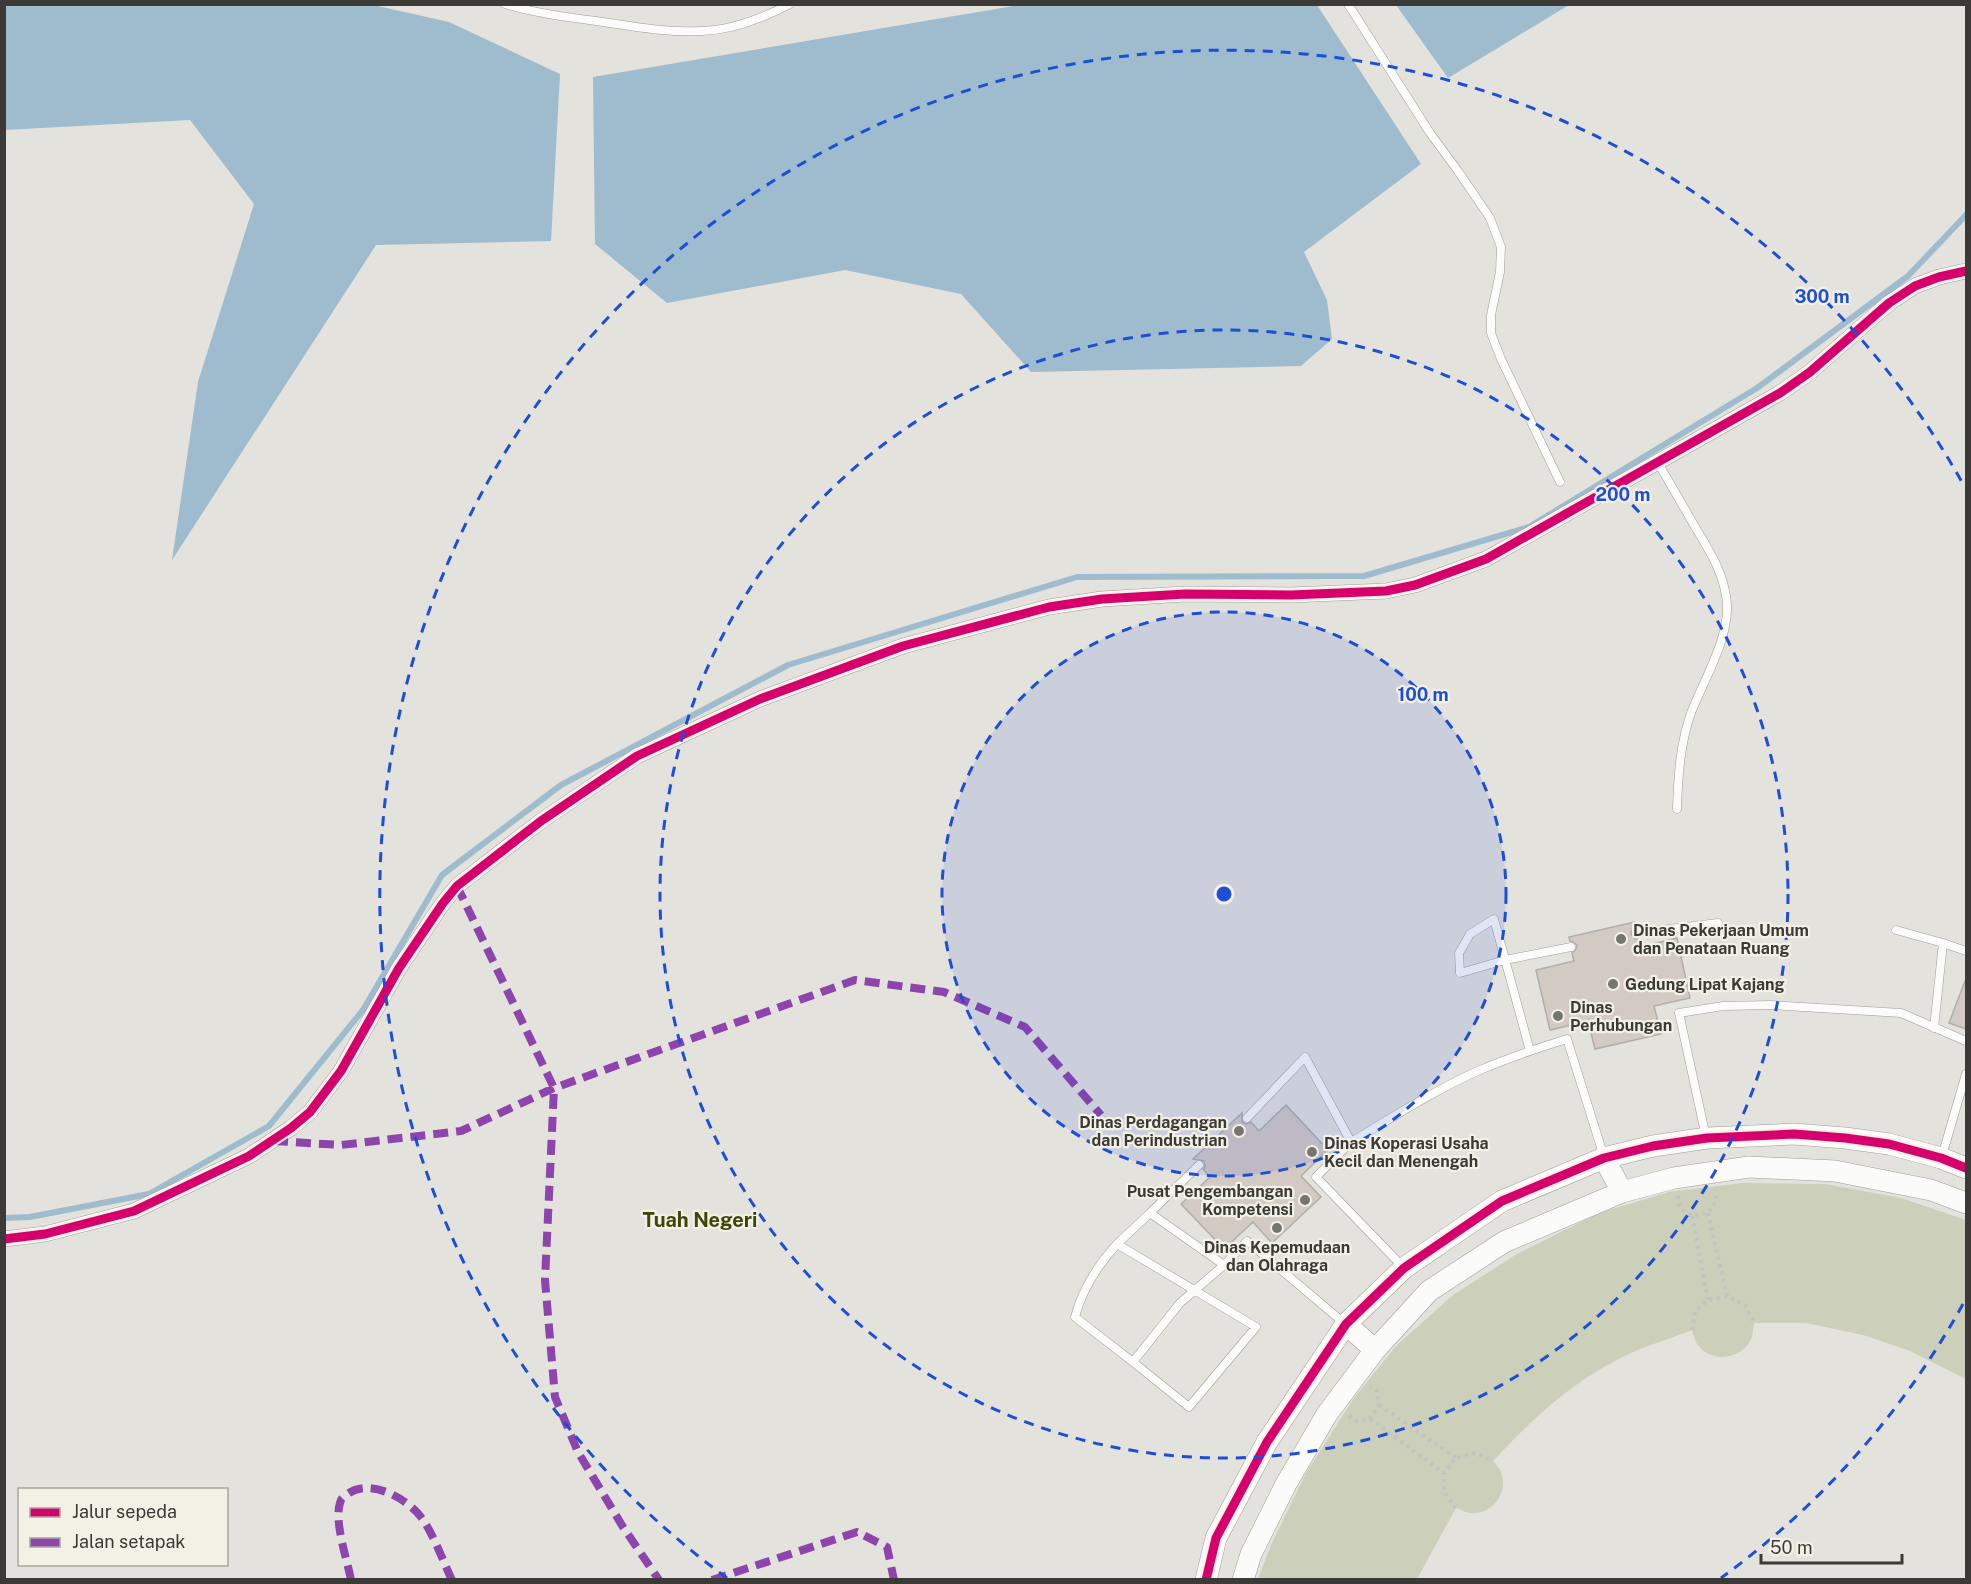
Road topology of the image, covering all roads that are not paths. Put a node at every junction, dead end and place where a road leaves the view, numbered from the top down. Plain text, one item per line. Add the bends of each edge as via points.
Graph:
1 (505, 4) edge
2 (790, 4) edge
3 (1348, 4) edge
4 (1966, 272) edge
5 (1657, 461) junction
6 (1560, 482) dead end
7 (1677, 809) dead end
8 (1719, 923) dead end
9 (1896, 930) dead end
10 (1637, 933) dead end
11 (1944, 943) junction
12 (1571, 947) dead end
13 (1966, 951) edge
14 (1505, 960) junction
15 (1934, 1028) junction
16 (1966, 1041) edge
17 (1530, 1051) junction
18 (1966, 1074) edge
19 (1247, 1118) dead end
20 (1707, 1138) junction
21 (1351, 1142) junction
22 (1604, 1158) junction
23 (1941, 1158) junction
24 (1199, 1165) dead end
25 (1966, 1168) edge
26 (1714, 1172) junction
27 (1931, 1190) junction
28 (1622, 1192) junction
29 (1966, 1203) edge
30 (1150, 1214) junction
31 (4, 1239) edge
32 (1117, 1244) junction
33 (1224, 1265) junction
34 (1404, 1268) junction
35 (1195, 1290) junction
36 (1429, 1291) junction
37 (1346, 1324) junction
38 (1374, 1350) junction
39 (1133, 1362) junction
40 (1206, 1580) edge
41 (1243, 1580) edge

1 - 2 lane via 528,11 657,30 703,31 735,26
3 - 6 lane via 1430,134 1490,218 1501,247 1491,333
4 - 5 street via 1915,286 1780,393
5 - 7 lane via 1717,565 1727,613 1723,635 1684,740
5 - 31 street via 1486,558 1415,585 1386,591 1161,595 1049,607 903,646 760,699 637,756 457,886 399,968 341,1071 291,1128 249,1156 134,1211 45,1234
8 - 10 lane
9 - 11 lane
11 - 13 lane
11 - 15 lane
12 - 14 lane
14 - 14 lane via 1460,973 1459,953 1470,934 1494,919
14 - 17 lane
15 - 16 lane
15 - 20 lane via 1901,1013 1849,1009 1723,1006 1679,1013
17 - 21 lane via 1479,1071
17 - 22 lane via 1567,1039
18 - 23 lane
19 - 21 lane via 1305,1058
20 - 22 street
20 - 23 street via 1794,1134 1845,1138 1889,1144
20 - 26 street
21 - 34 lane via 1316,1177
22 - 28 street
22 - 34 street via 1502,1201
23 - 25 street
23 - 27 street
24 - 30 lane
26 - 27 street via 1749,1167 1835,1171
26 - 28 street
27 - 29 street
28 - 36 street via 1504,1242
30 - 32 lane
30 - 33 lane
32 - 35 lane
32 - 39 lane via 1080,1298 1075,1317
33 - 35 lane
33 - 37 lane via 1248,1241
34 - 36 street
34 - 37 street
35 - 39 lane
35 - 39 lane via 1256,1327 1189,1407
36 - 38 street
37 - 38 street
37 - 40 street via 1267,1442 1216,1538
38 - 41 street via 1334,1405 1287,1484 1251,1554

